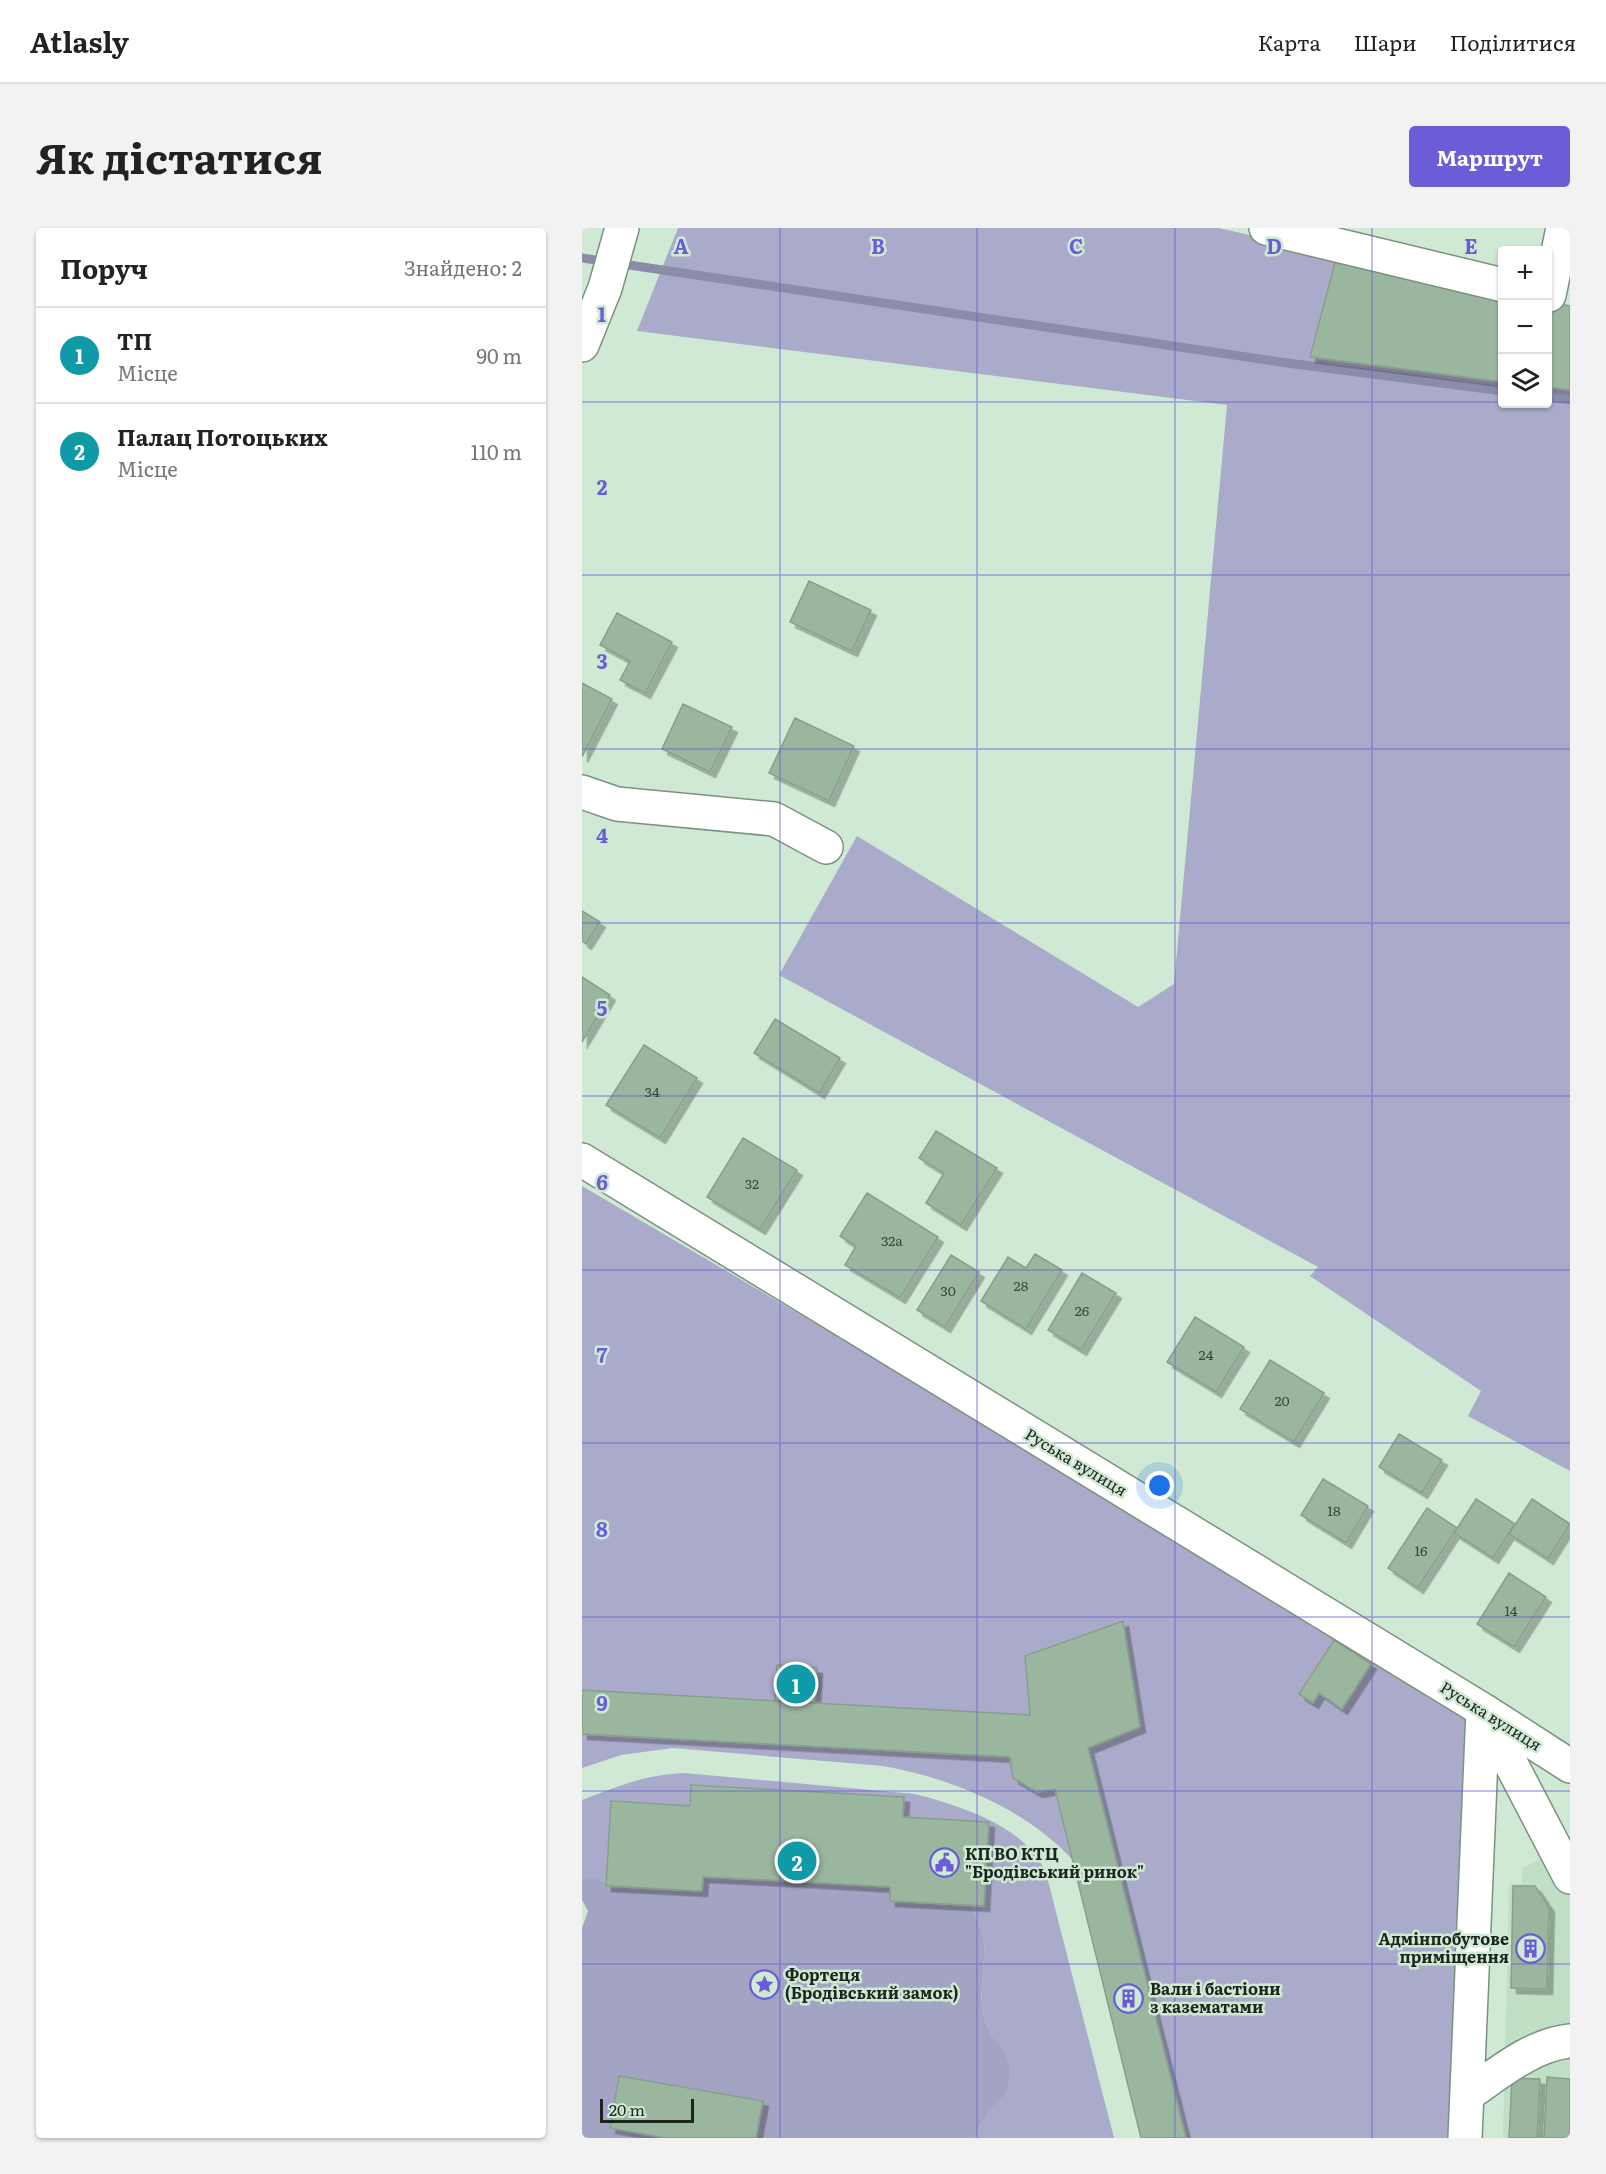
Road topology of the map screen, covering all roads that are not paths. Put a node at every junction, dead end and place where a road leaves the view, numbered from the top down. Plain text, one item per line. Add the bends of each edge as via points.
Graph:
1 (622, 228) edge
2 (1266, 228) edge
3 (1563, 228) edge
4 (1498, 284) edge
5 (1555, 297) edge
6 (582, 345) edge
7 (582, 792) edge
8 (826, 846) dead end
9 (582, 1160) edge
10 (1483, 1710) junction
11 (1570, 1766) edge
12 (1570, 1877) edge
13 (1570, 2042) edge
14 (1467, 2095) junction
15 (1466, 2138) edge

1 - 6 street via 605,288
2 - 4 street
3 - 5 street
7 - 8 street via 616,804 774,819
9 - 10 street, Руська вулиця
10 - 11 street, Руська вулиця
10 - 12 street
10 - 14 street
13 - 14 street via 1532,2052
14 - 15 street

